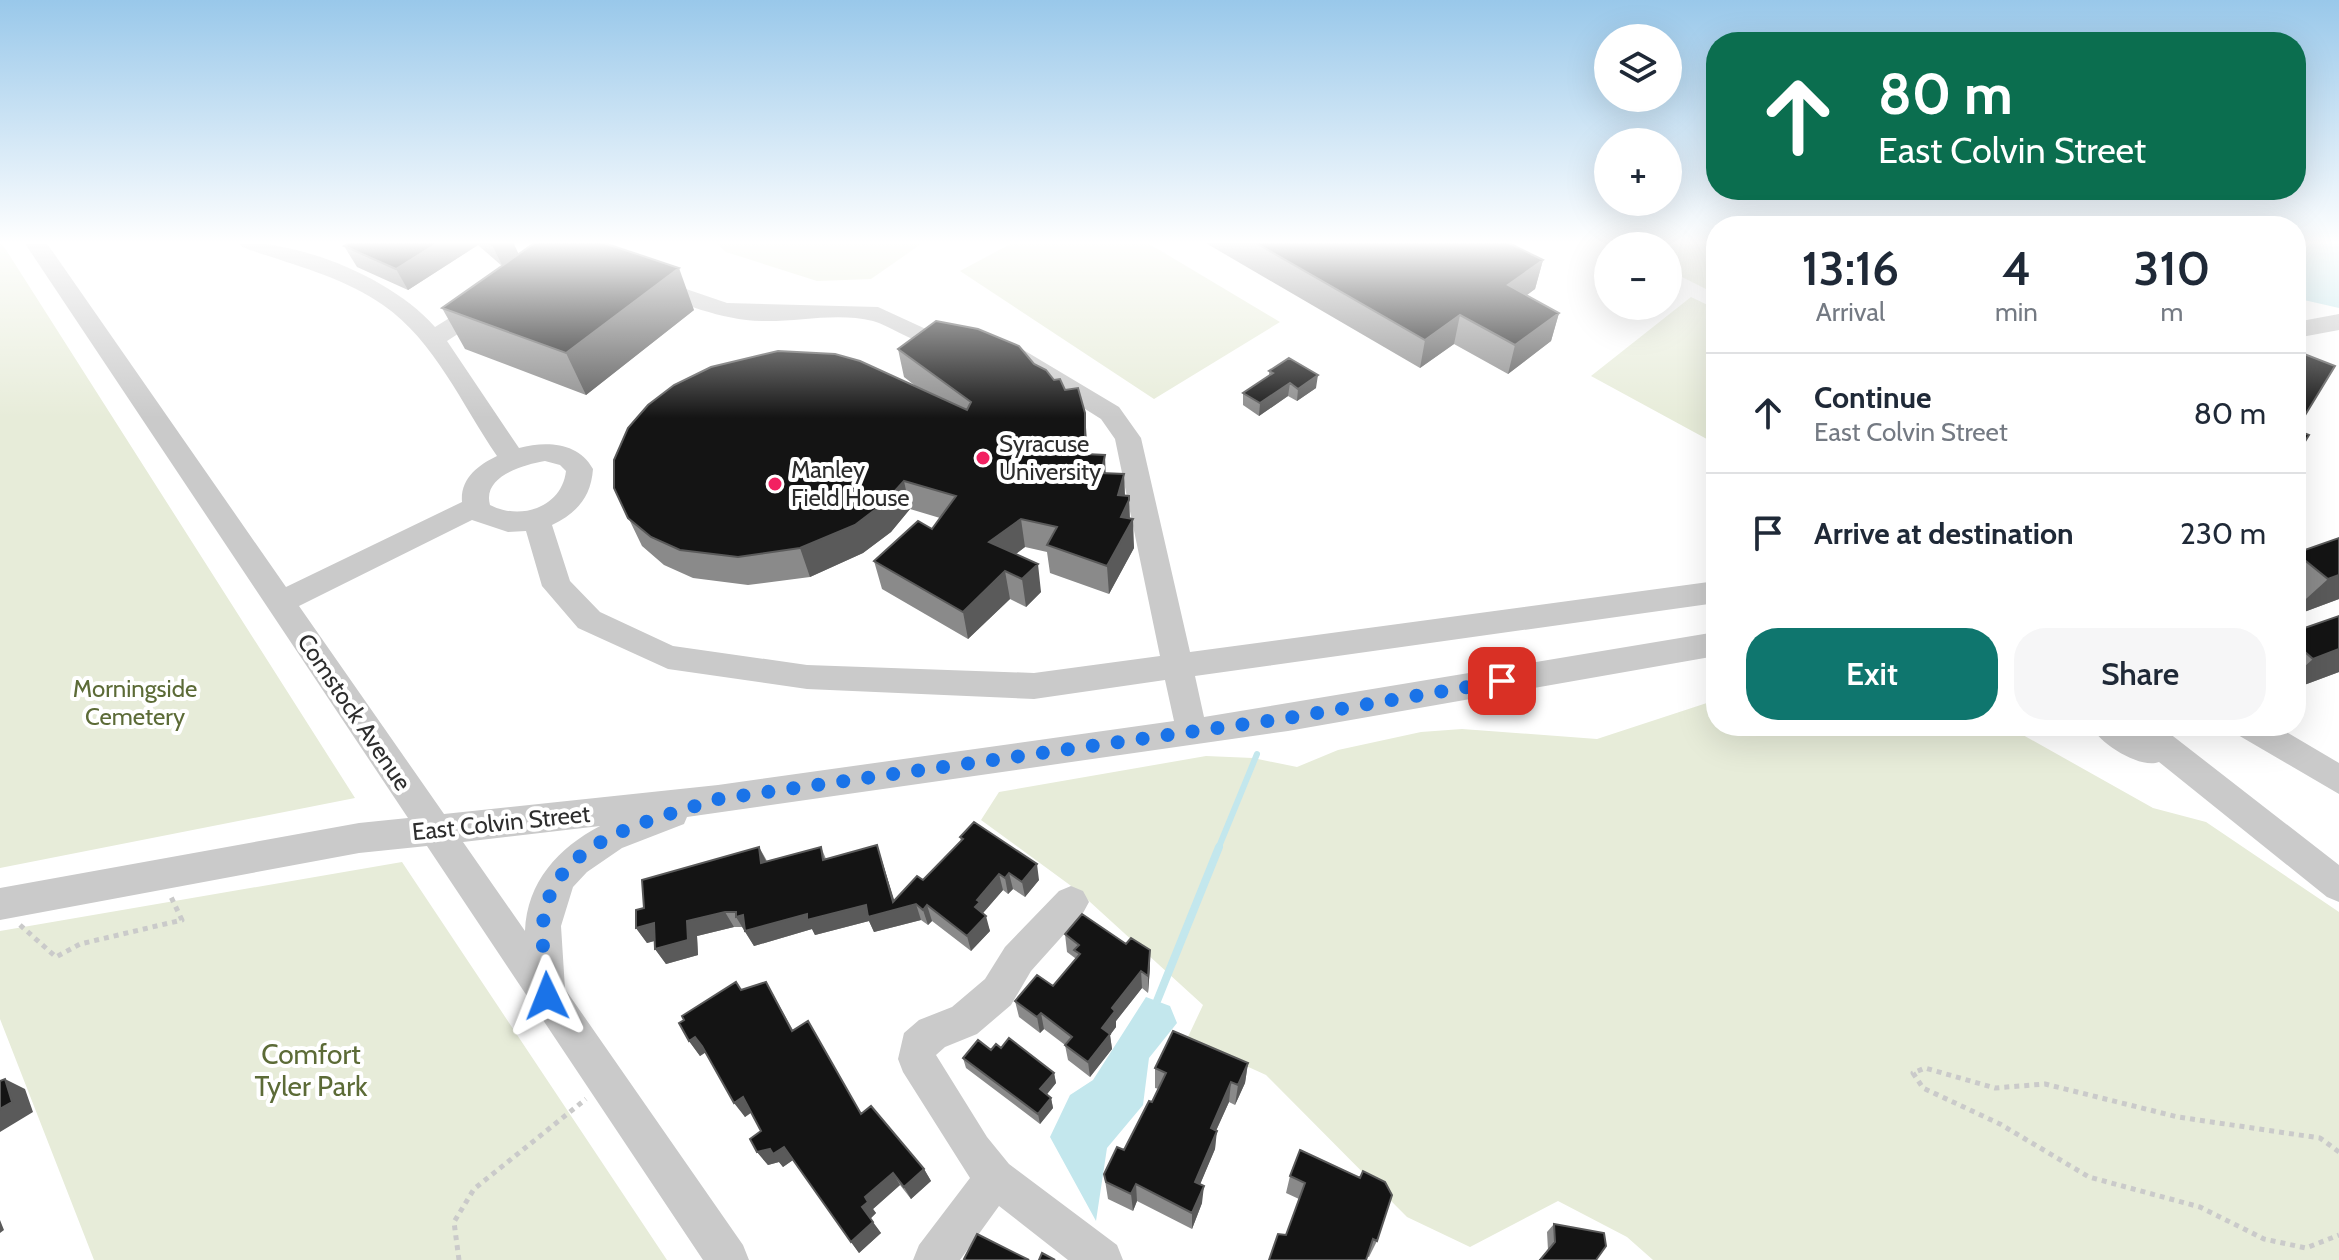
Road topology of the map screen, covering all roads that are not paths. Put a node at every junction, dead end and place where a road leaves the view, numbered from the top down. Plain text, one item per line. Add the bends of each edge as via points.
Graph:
1 (75, 301) edge
2 (390, 301) edge
3 (493, 301) edge
4 (698, 301) edge
5 (2339, 322) edge
6 (2306, 328) edge
7 (432, 339) junction
8 (512, 458) junction
9 (475, 507) junction
10 (536, 519) junction
11 (1706, 593) edge
12 (280, 603) junction
13 (1706, 646) edge
14 (1177, 667) junction
15 (1192, 732) junction
16 (2123, 736) edge
17 (2149, 736) edge
18 (2266, 736) edge
19 (2339, 780) edge
20 (718, 799) junction
21 (2234, 805) junction
22 (434, 830) junction
23 (2286, 846) junction
24 (2339, 872) edge
25 (2339, 886) edge
26 (1071, 902) dead end
27 (6, 910) edge
28 (547, 996) junction
29 (995, 1178) junction
30 (728, 1260) edge
31 (934, 1260) edge
32 (1102, 1260) edge

1 - 12 street, Comstock Avenue
2 - 7 street
3 - 7 street
4 - 14 street via 763,314 878,314 923,337 1012,352 1101,406 1128,438
5 - 6 street
7 - 8 street
8 - 9 street via 478,484
8 - 10 street via 561,454 580,469 577,490 565,504
9 - 10 street via 504,523
9 - 12 street
10 - 14 street via 557,586 589,620 668,657 807,677 1034,686
11 - 14 street
12 - 22 street, Comstock Avenue
13 - 15 street, East Colvin Street
14 - 15 street
15 - 20 street, East Colvin Street
16 - 21 street
17 - 21 street
18 - 19 street
20 - 22 street, East Colvin Street
20 - 28 street via 643,825 575,857 551,887 544,919
21 - 23 street
22 - 27 street, East Colvin Street via 345,841
22 - 28 street, Comstock Avenue
23 - 24 street
23 - 25 street
26 - 29 street via 1018,959 998,992 964,1021 932,1033 917,1046 917,1059
28 - 30 street, Comstock Avenue
29 - 31 street
29 - 32 street

